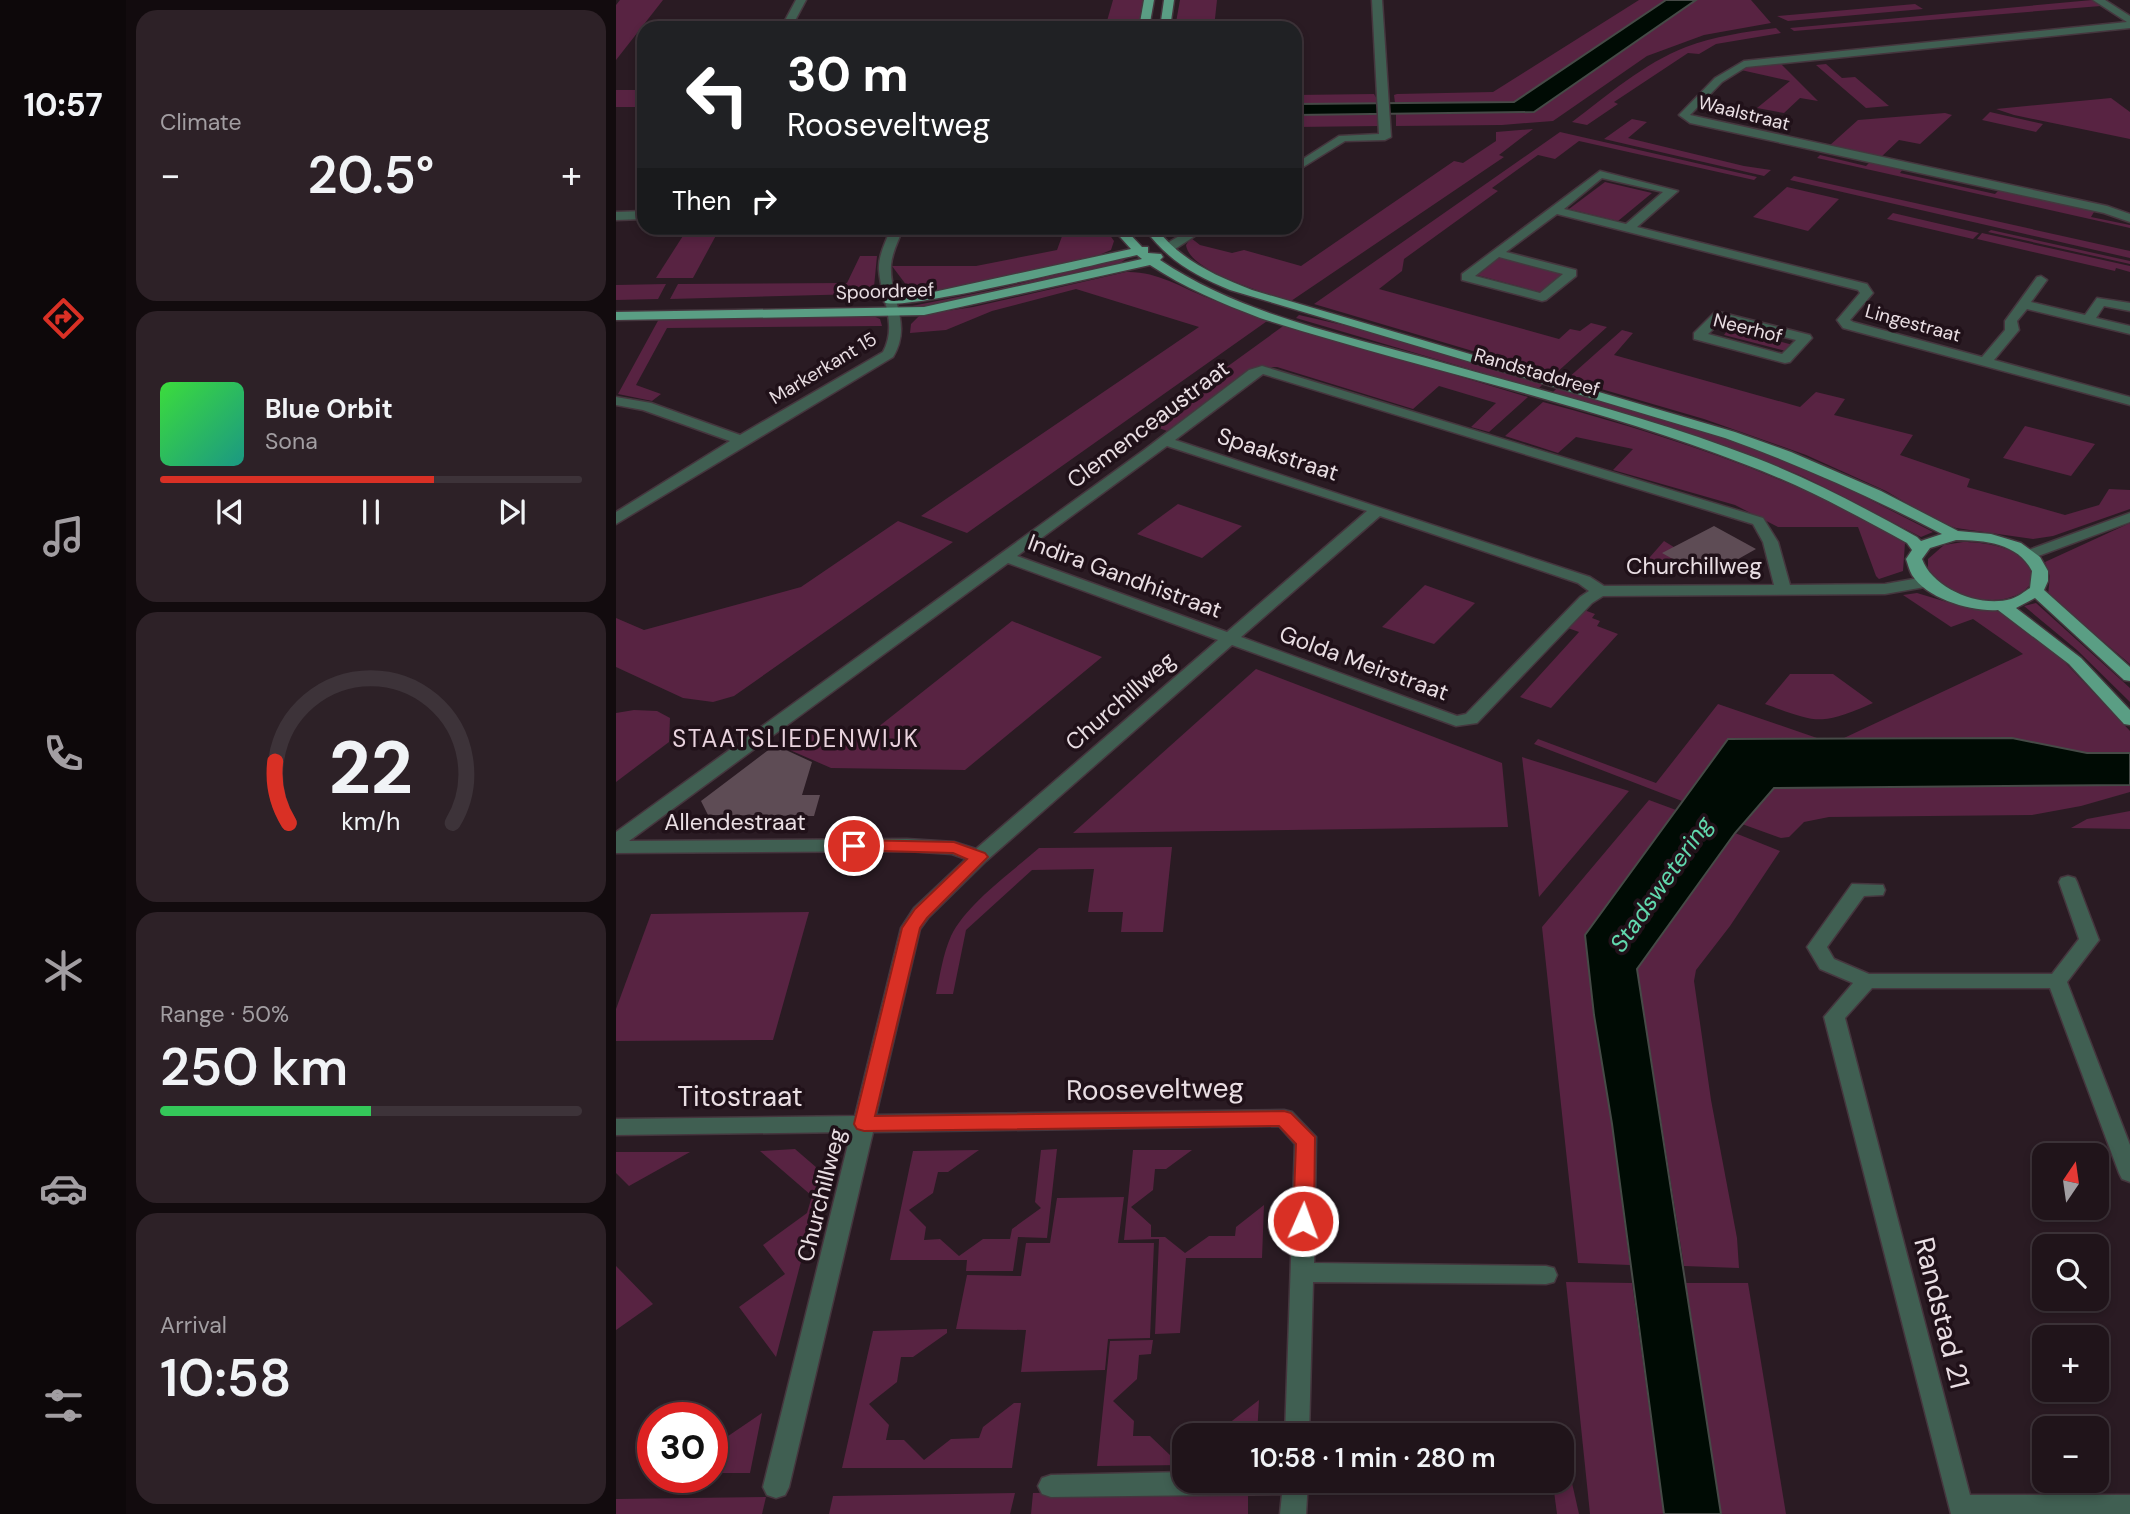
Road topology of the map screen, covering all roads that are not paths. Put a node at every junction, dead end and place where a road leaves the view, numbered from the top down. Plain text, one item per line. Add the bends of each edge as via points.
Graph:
1 (801, 0) edge
2 (1149, 0) edge
3 (1169, 0) edge
4 (1377, 0) edge
5 (2098, 0) edge
6 (2130, 7) edge
7 (2112, 8) junction
8 (790, 21) edge
9 (1145, 21) edge
10 (1166, 21) edge
11 (2124, 24) edge
12 (1302, 164) edge
13 (1558, 208) junction
14 (616, 215) edge
15 (637, 215) edge
16 (2130, 218) edge
17 (1629, 228) junction
18 (895, 235) edge
19 (1124, 235) edge
20 (1156, 235) edge
21 (1189, 235) edge
22 (1168, 248) junction
23 (1136, 250) junction
24 (1497, 253) junction
25 (1151, 261) junction
26 (2041, 280) dead end
27 (2023, 304) junction
28 (893, 307) junction
29 (2130, 307) edge
30 (621, 310) edge
31 (1719, 316) joint
32 (2088, 320) junction
33 (2130, 330) edge
34 (1985, 362) junction
35 (616, 401) edge
36 (2130, 401) edge
37 (741, 440) junction
38 (1164, 441) junction
39 (1378, 510) junction
40 (2130, 517) edge
41 (616, 519) edge
42 (1955, 535) junction
43 (1919, 549) junction
44 (2028, 555) junction
45 (1005, 558) junction
46 (1925, 582) junction
47 (1783, 590) junction
48 (1600, 591) junction
49 (2036, 591) junction
50 (2001, 604) junction
51 (1230, 638) junction
52 (2130, 676) edge
53 (2130, 720) edge
54 (616, 841) edge
55 (616, 847) edge
56 (979, 857) junction
57 (2068, 882) dead end
58 (1876, 890) dead end
59 (1867, 981) junction
60 (2057, 981) junction
61 (864, 1124) junction
62 (616, 1127) edge
63 (2130, 1173) edge
64 (1302, 1272) junction
65 (1546, 1275) dead end
66 (1297, 1423) edge
67 (1172, 1484) edge
68 (1051, 1486) dead end
69 (776, 1487) dead end
70 (1295, 1493) edge
71 (2130, 1507) edge
72 (1293, 1514) edge

1 - 8 street
2 - 9 main road
3 - 10 main road
4 - 12 street via 1385,138 1343,138
5 - 7 street
6 - 7 street
7 - 11 street
11 - 16 street, Waalstraat via 1744,64 1706,89 1684,115 1690,120
13 - 17 street via 1555,210
13 - 17 street via 1600,174 1672,191
13 - 24 street
14 - 15 street
17 - 34 street, Lingestraat via 1863,287 1867,293 1843,320 1848,325
18 - 28 street, Markerkant 15 via 884,267
19 - 23 main road, Randstaddreef
20 - 22 main road, Randstaddreef
21 - 22 street
22 - 23 main road, Spoordreef
22 - 25 main road
22 - 42 main road, Randstaddreef via 1190,267 1248,293 1786,455
23 - 25 main road, Randstaddreef
23 - 28 main road, Spoordreef
24 - 24 street via 1547,267 1572,274 1542,298 1466,276
25 - 28 main road, Spoordreef via 957,306
25 - 43 main road, Randstaddreef via 1182,281 1259,312 1661,430 1754,462 1845,503 1912,540
26 - 27 street
27 - 32 street
27 - 34 street via 2011,321 2012,330
28 - 30 main road, Spoordreef
28 - 37 street, Markerkant 15 via 897,342 888,354
29 - 32 street via 2101,301
31 - 31 street, Neerhof via 1756,326 1805,338 1785,359 1699,336
32 - 33 street
34 - 36 street, Lingestraat
35 - 37 street via 646,406
37 - 41 street, Markerkant 15
38 - 39 street, Spaakstraat
38 - 45 street, Clemenceaustraat
38 - 47 street, Clemenceaustraat via 1254,373 1270,371 1758,521 1768,536
39 - 48 street, Churchillweg via 1584,580
39 - 51 street, Churchillweg
40 - 44 street
42 - 43 main road
42 - 44 main road via 1995,539
43 - 46 main road via 1914,559
44 - 49 main road via 2041,573
45 - 51 street, Indira Gandhistraat
45 - 54 street, Clemenceaustraat
46 - 47 street, Churchillweg via 1885,589
46 - 50 main road via 1958,600
47 - 48 street, Churchillweg
48 - 51 street, Golda Meirstraat via 1471,719 1456,720
49 - 50 main road
49 - 52 main road
50 - 53 main road via 2075,661
51 - 56 street, Churchillweg
55 - 56 street, Allendestraat via 907,845 954,848
56 - 61 street, Churchillweg via 911,928
57 - 60 street via 2090,940
58 - 59 street via 1858,889 1816,947 1826,964
59 - 60 street
59 - 71 street, Randstad 21 via 1834,1017 1959,1506
60 - 63 street
61 - 62 street, Titostraat
61 - 64 street, Rooseveltweg via 1284,1118 1305,1137 1306,1144
61 - 69 street, Churchillweg
64 - 65 street
64 - 66 street, Rooseveltweg
67 - 68 street
70 - 72 street

